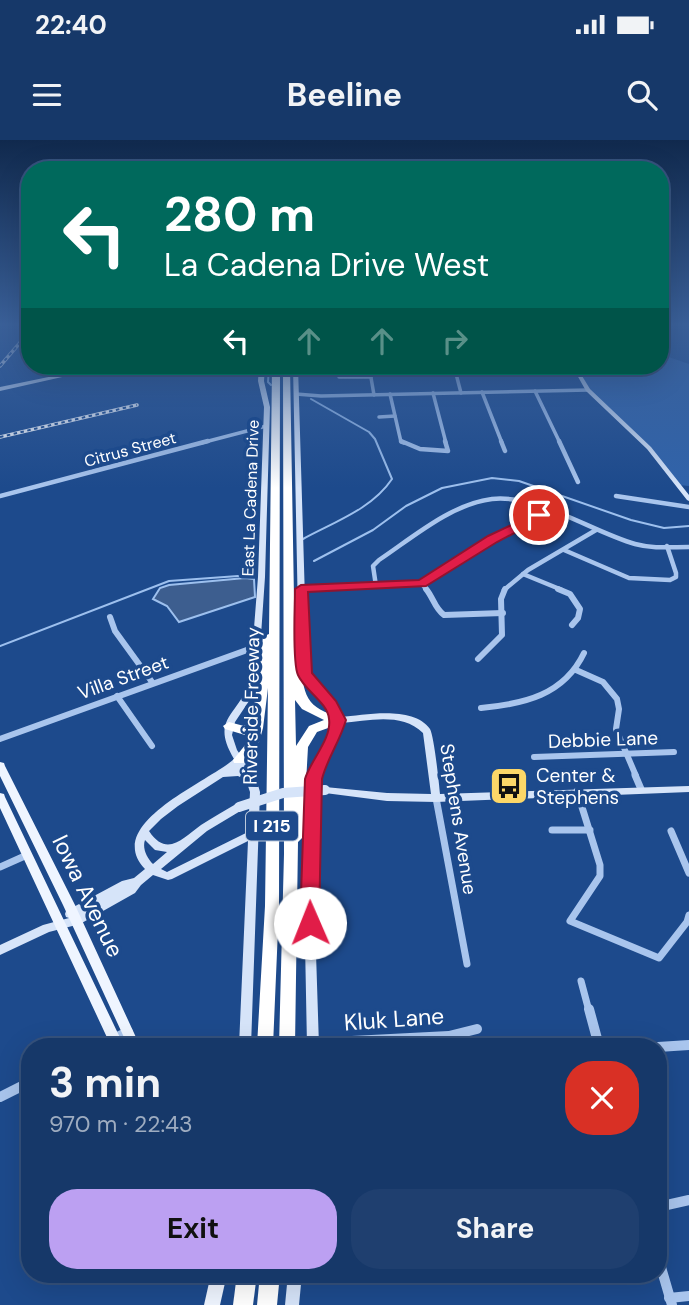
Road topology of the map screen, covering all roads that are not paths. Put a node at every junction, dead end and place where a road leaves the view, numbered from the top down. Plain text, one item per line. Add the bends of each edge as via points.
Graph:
1 (45, 379) edge
2 (263, 379) edge
3 (276, 379) edge
4 (286, 379) edge
5 (295, 379) edge
6 (371, 379) edge
7 (457, 379) edge
8 (582, 379) edge
9 (0, 389) edge
10 (588, 390) junction
11 (535, 391) junction
12 (433, 393) junction
13 (461, 393) junction
14 (482, 393) junction
15 (296, 394) junction
16 (390, 394) junction
17 (374, 395) junction
18 (395, 416) junction
19 (379, 417) dead end
20 (266, 426) junction
21 (505, 451) dead end
22 (578, 482) dead end
23 (689, 487) edge
24 (680, 489) junction
25 (0, 496) edge
26 (616, 496) dead end
27 (689, 499) edge
28 (689, 507) edge
29 (544, 510) junction
30 (596, 530) junction
31 (667, 546) junction
32 (689, 547) edge
33 (564, 550) junction
34 (523, 573) junction
35 (422, 584) junction
36 (376, 586) junction
37 (301, 589) junction
38 (282, 605) junction
39 (503, 613) junction
40 (110, 617) dead end
41 (572, 625) dead end
42 (258, 646) junction
43 (584, 653) dead end
44 (478, 659) dead end
45 (576, 670) junction
46 (152, 682) junction
47 (117, 696) junction
48 (331, 705) junction
49 (481, 708) dead end
50 (259, 711) junction
51 (314, 713) junction
52 (338, 720) junction
53 (229, 726) junction
54 (0, 739) edge
55 (152, 746) dead end
56 (674, 752) dead end
57 (626, 754) junction
58 (534, 757) dead end
59 (239, 760) junction
60 (0, 765) edge
61 (221, 774) junction
62 (251, 778) junction
63 (641, 789) junction
64 (689, 789) edge
65 (577, 791) junction
66 (0, 798) edge
67 (436, 798) junction
68 (144, 830) junction
69 (552, 830) dead end
70 (590, 830) junction
71 (671, 831) dead end
72 (254, 834) junction
73 (190, 841) junction
74 (291, 854) junction
75 (27, 855) junction
76 (0, 867) edge
77 (153, 871) junction
78 (689, 873) edge
79 (74, 916) junction
80 (688, 920) edge
81 (60, 924) junction
82 (0, 950) edge
83 (467, 964) dead end
84 (581, 981) dead end
85 (477, 1029) dead end
86 (120, 1038) edge
87 (121, 1038) edge
88 (245, 1038) edge
89 (266, 1038) edge
90 (287, 1038) edge
91 (313, 1038) edge
92 (419, 1038) edge
93 (597, 1038) edge
94 (689, 1045) edge
95 (667, 1046) edge
96 (21, 1086) edge
97 (0, 1097) edge
98 (689, 1200) edge
99 (667, 1205) edge
100 (211, 1283) edge
101 (217, 1283) edge
102 (246, 1283) edge
103 (269, 1283) edge
104 (294, 1283) edge
105 (666, 1283) edge
106 (689, 1296) edge
107 (671, 1301) edge
108 (212, 1304) edge
109 (243, 1305) edge
110 (267, 1305) edge
111 (292, 1305) edge

1 - 9 main road
2 - 20 main road, East La Cadena Drive
3 - 38 highway, Riverside Freeway / I 215
4 - 38 highway, Riverside Freeway / I 215
5 - 15 main road
6 - 17 street
7 - 13 street
8 - 10 main road
10 - 11 street
10 - 24 main road via 649,448
11 - 14 street
11 - 22 street
12 - 13 street
12 - 16 street
12 - 18 street via 448,451 407,446 401,442
13 - 14 street
14 - 21 street
15 - 17 street
15 - 37 main road
16 - 17 street
16 - 18 street
18 - 19 street
20 - 25 street, Citrus Street
20 - 42 main road, East La Cadena Drive
23 - 24 street
24 - 27 main road
26 - 28 street
29 - 30 street
29 - 35 street
29 - 36 street via 493,499 454,514 379,560 373,566
30 - 31 street via 638,545
30 - 33 street
31 - 32 street
31 - 33 street via 677,575 670,580 629,578
33 - 34 street
34 - 39 street via 502,592
34 - 41 street via 574,597 580,609
35 - 36 street
35 - 39 street via 444,615
36 - 37 street
37 - 48 main road via 304,673
38 - 50 highway via 268,617
38 - 51 highway via 293,620 299,696
38 - 74 highway, Riverside Freeway / I 215
38 - 89 highway, Riverside Freeway / I 215
39 - 44 street via 502,635
40 - 46 street
42 - 46 street, Villa Street
42 - 53 main road, East La Cadena Drive via 251,694
43 - 45 street
45 - 49 street via 535,698
45 - 57 street via 598,679 617,699 616,729
46 - 47 street, Villa Street
47 - 54 street, Villa Street
47 - 55 street
48 - 51 highway
48 - 52 main road
50 - 53 highway via 248,730
50 - 59 highway via 252,746
51 - 52 highway
52 - 67 main road, Stephens Avenue via 398,717 423,727
52 - 74 highway via 313,729 302,747 298,827
52 - 91 main road via 313,784 309,891
53 - 59 main road
56 - 57 street, Debbie Lane
57 - 58 street, Debbie Lane
57 - 63 street
59 - 61 main road
59 - 62 main road
60 - 79 main road, Iowa Avenue
61 - 62 main road via 233,772
61 - 68 main road via 164,810
62 - 72 main road
63 - 64 main road
63 - 65 main road
65 - 67 main road
65 - 70 street
66 - 75 main road, Iowa Avenue
67 - 73 main road, bridge via 325,790 284,793 239,807
67 - 83 street, Stephens Avenue
68 - 73 main road via 157,848
68 - 77 main road via 138,843
69 - 70 street
70 - 80 street via 600,877 570,921 659,958
71 - 78 street
72 - 77 main road via 174,875
72 - 88 main road
73 - 77 main road
74 - 90 highway, Riverside Freeway / I 215
75 - 76 street
75 - 81 main road, Iowa Avenue
77 - 79 main road via 131,890
79 - 81 main road
79 - 87 main road, Iowa Avenue
81 - 82 main road
81 - 86 main road, Iowa Avenue
84 - 93 street
85 - 92 street, Kluk Lane
94 - 95 street
96 - 97 street
98 - 99 street
100 - 108 main road
101 - 108 main road
102 - 109 highway
103 - 110 highway
104 - 111 main road
105 - 107 street
106 - 107 street

